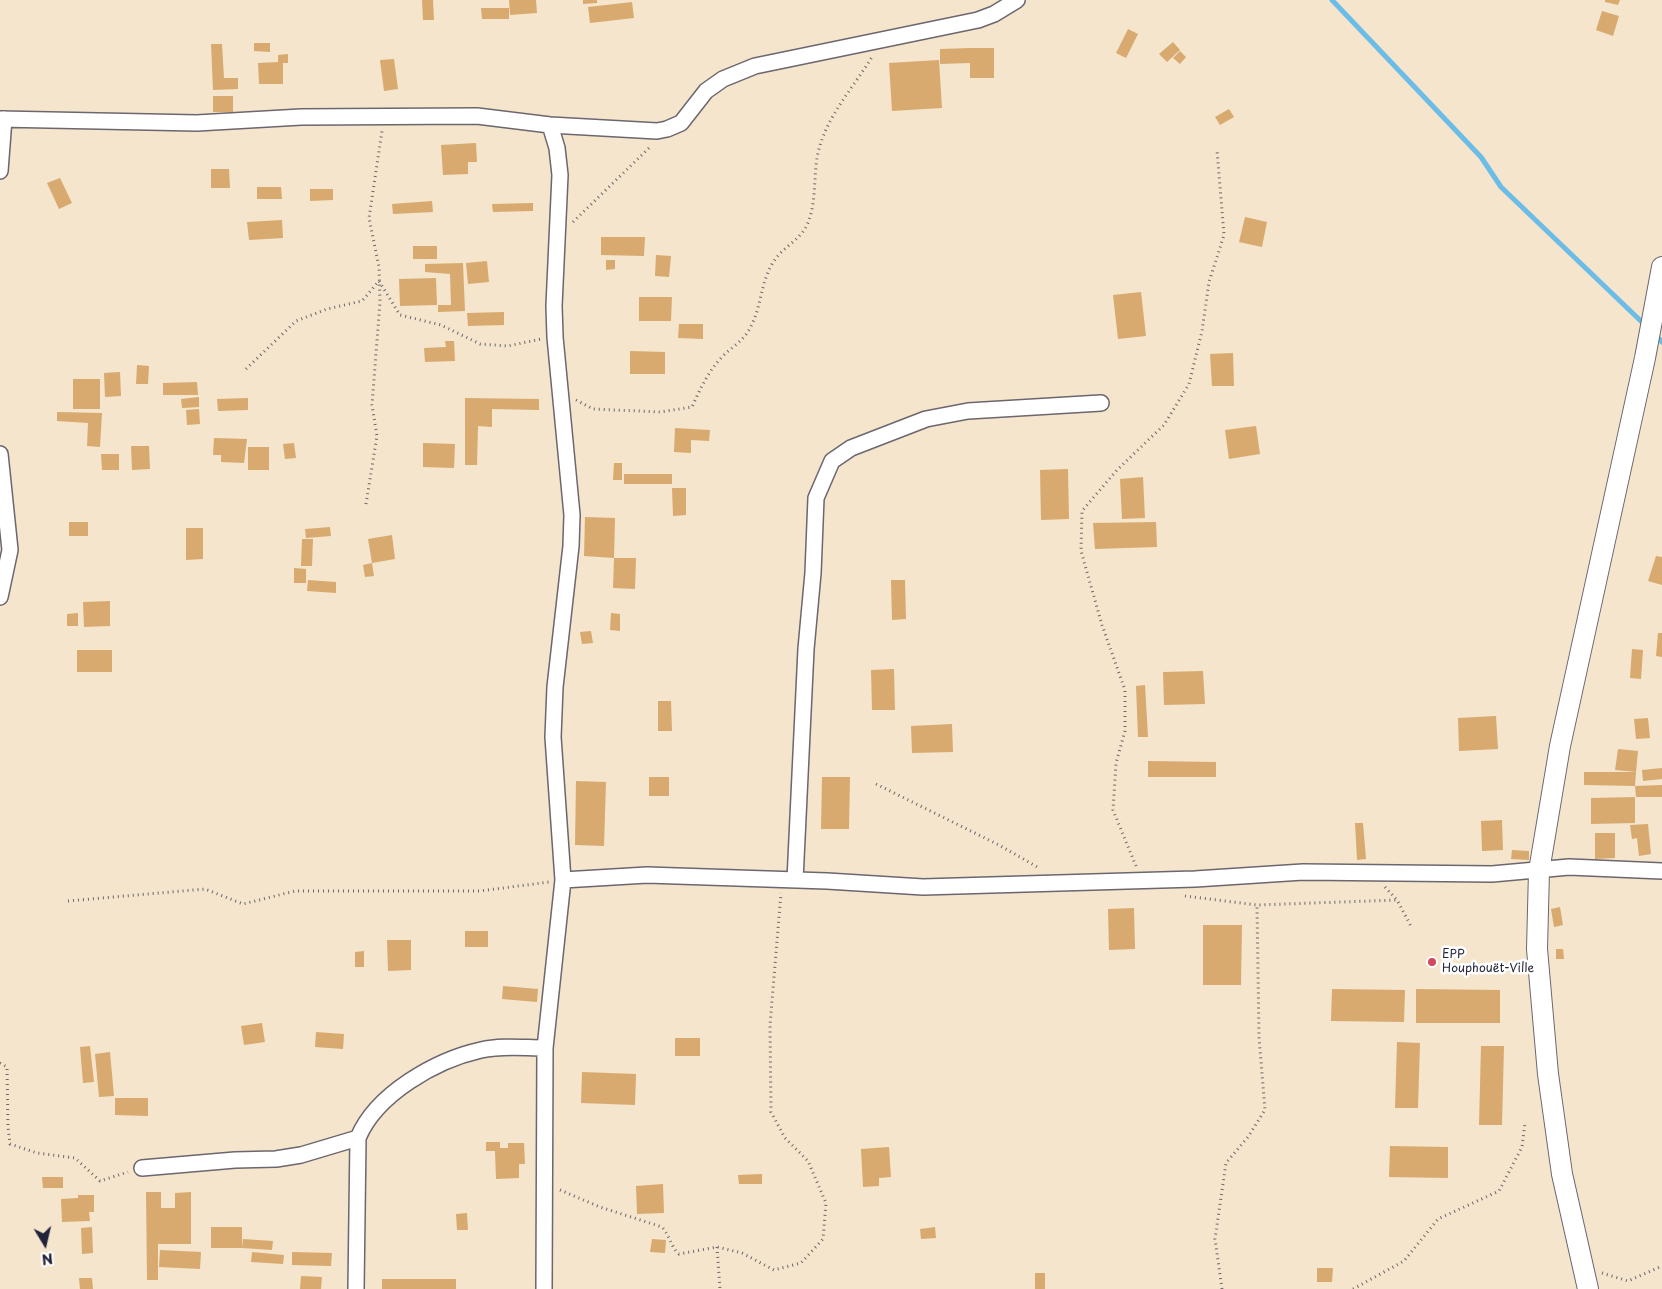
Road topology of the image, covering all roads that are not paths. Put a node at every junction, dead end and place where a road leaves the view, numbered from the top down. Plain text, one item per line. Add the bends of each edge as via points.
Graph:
1 (1017, 0) edge
2 (2, 119) edge
3 (550, 124) junction
4 (0, 171) edge
5 (1662, 267) edge
6 (1101, 403) dead end
7 (0, 454) edge
8 (0, 597) edge
9 (1662, 870) edge
10 (1539, 871) junction
11 (563, 880) junction
12 (789, 880) junction
13 (546, 1048) junction
14 (358, 1138) junction
15 (142, 1168) road end
16 (356, 1289) edge
17 (544, 1289) edge
18 (1588, 1289) edge

1 - 3 street via 978,20 738,72 706,91 681,123 667,130
2 - 3 street via 197,124 301,117 477,116
2 - 4 street
3 - 11 street via 560,162 555,337 572,514 572,546 555,686 553,737
5 - 10 street via 1646,358 1560,746
6 - 12 street via 968,411 926,419 852,448 832,461 816,498
7 - 8 street via 10,550
9 - 10 street via 1569,867
10 - 12 street via 1492,874 1303,872 923,887
10 - 18 street via 1537,949 1548,1074 1562,1174
11 - 12 street via 647,875
11 - 13 street
13 - 14 street via 496,1047 448,1060 388,1097 364,1123
13 - 17 street
14 - 15 street via 276,1159
14 - 16 street

